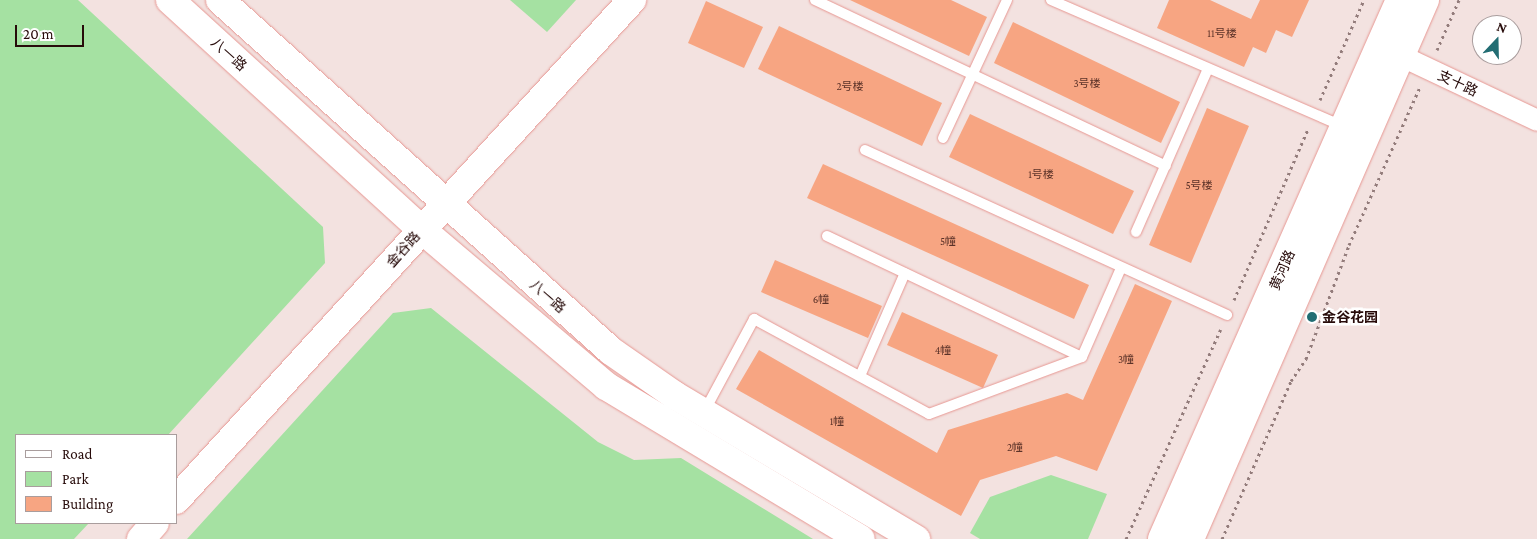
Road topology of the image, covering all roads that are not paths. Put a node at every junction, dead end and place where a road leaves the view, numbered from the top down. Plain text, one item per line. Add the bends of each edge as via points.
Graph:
1 (170, 0) edge
2 (220, 0) edge
3 (632, 0) edge
4 (815, 0) edge
5 (1007, 0) edge
6 (1051, 0) edge
7 (1400, 0) edge
8 (1425, 0) edge
9 (1390, 51) junction
10 (1208, 69) junction
11 (972, 74) junction
12 (1537, 120) edge
13 (1354, 132) junction
14 (942, 138) dead end
15 (864, 150) dead end
16 (1166, 166) junction
17 (444, 204) junction
18 (421, 229) junction
19 (1136, 232) dead end
20 (827, 236) dead end
21 (1122, 268) junction
22 (904, 272) junction
23 (1227, 315) road end
24 (1082, 357) junction
25 (860, 376) junction
26 (704, 413) junction
27 (178, 498) edge
28 (154, 524) edge
29 (141, 539) edge
30 (861, 539) edge
31 (916, 539) edge
32 (1162, 539) edge
33 (1190, 539) edge

1 - 18 main road, 八一路
2 - 17 main road, 八一路
3 - 17 main road, 金谷路
4 - 11 lane
5 - 11 lane
6 - 10 lane
7 - 9 main road, 黄河路
8 - 9 main road, 黄河路
9 - 12 street, 支十路
9 - 13 main road, 黄河路
10 - 13 lane
10 - 16 lane
11 - 14 lane
11 - 16 lane
13 - 32 main road, 黄河路
13 - 33 main road, 黄河路
15 - 21 lane
16 - 19 lane
17 - 18 main road, 金谷路
17 - 26 main road, 八一路 via 611,351
18 - 27 main road, 金谷路
18 - 30 main road, 八一路 via 606,386
20 - 22 lane
21 - 23 lane
21 - 24 lane
22 - 24 lane
22 - 25 lane
24 - 25 lane via 929,414
25 - 26 lane via 754,319
26 - 31 main road, 八一路
28 - 29 main road

